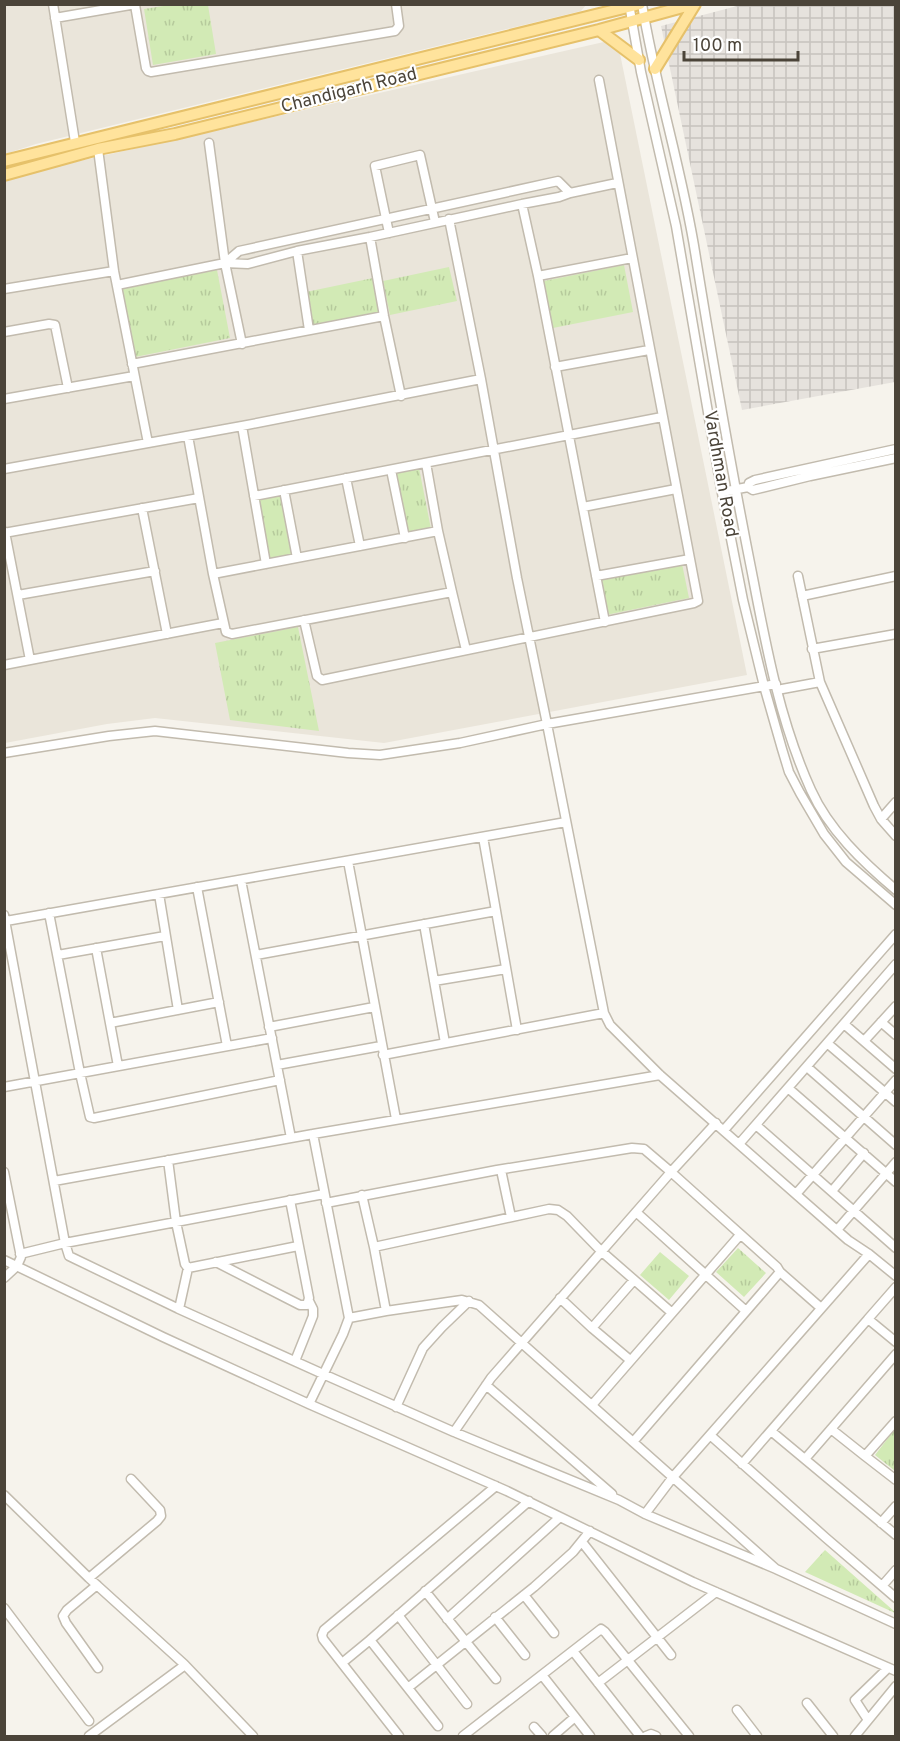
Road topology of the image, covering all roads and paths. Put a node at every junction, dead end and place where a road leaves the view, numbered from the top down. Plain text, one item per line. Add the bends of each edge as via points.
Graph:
1 (53, 4) edge
2 (396, 4) edge
3 (603, 4) edge
4 (694, 4) edge
5 (136, 5) edge
6 (635, 5) edge
7 (597, 15) junction
8 (644, 17) junction
9 (56, 18) junction
10 (631, 21) junction
11 (599, 30) junction
12 (639, 60) junction
13 (655, 69) junction
14 (599, 80) dead end
15 (75, 142) junction
16 (209, 143) dead end
17 (98, 149) junction
18 (4, 161) edge
19 (4, 175) edge
20 (617, 183) junction
21 (570, 193) junction
22 (522, 204) junction
23 (432, 209) junction
24 (386, 219) junction
25 (449, 219) junction
26 (435, 222) junction
27 (389, 233) junction
28 (370, 237) junction
29 (297, 251) junction
30 (632, 258) junction
31 (225, 263) junction
32 (114, 271) junction
33 (538, 276) junction
34 (117, 285) junction
35 (4, 289) edge
36 (384, 316) junction
37 (309, 330) junction
38 (4, 333) edge
39 (242, 344) junction
40 (649, 350) junction
41 (132, 364) junction
42 (555, 367) junction
43 (134, 376) junction
44 (481, 379) junction
45 (68, 388) junction
46 (401, 396) junction
47 (4, 399) edge
48 (662, 417) junction
49 (242, 426) junction
50 (188, 436) junction
51 (568, 436) junction
52 (148, 443) junction
53 (896, 448) edge
54 (494, 450) junction
55 (896, 458) edge
56 (426, 463) junction
57 (4, 469) edge
58 (392, 470) junction
59 (346, 478) junction
60 (748, 487) junction
61 (676, 489) junction
62 (284, 490) junction
63 (735, 490) junction
64 (722, 492) junction
65 (254, 496) junction
66 (200, 498) junction
67 (583, 507) junction
68 (142, 508) junction
69 (438, 531) junction
70 (5, 533) edge
71 (405, 538) junction
72 (360, 546) junction
73 (297, 558) junction
74 (690, 559) junction
75 (266, 564) junction
76 (155, 571) junction
77 (213, 574) junction
78 (596, 576) junction
79 (798, 576) dead end
80 (896, 576) edge
81 (452, 592) junction
82 (18, 595) junction
83 (802, 596) junction
84 (304, 620) junction
85 (605, 622) junction
86 (223, 623) junction
87 (167, 634) junction
88 (896, 634) edge
89 (529, 637) junction
90 (812, 649) junction
91 (466, 650) junction
92 (30, 660) junction
93 (4, 665) edge
94 (820, 682) junction
95 (764, 686) junction
96 (776, 687) junction
97 (548, 724) junction
98 (4, 753) edge
99 (896, 802) edge
100 (881, 819) junction
101 (566, 822) junction
102 (896, 836) edge
103 (483, 837) junction
104 (348, 861) junction
105 (241, 880) junction
106 (197, 887) junction
107 (896, 890) edge
108 (159, 894) junction
109 (896, 905) edge
110 (496, 911) junction
111 (49, 913) junction
112 (5, 918) edge
113 (424, 924) junction
114 (896, 934) edge
115 (165, 936) junction
116 (362, 936) junction
117 (96, 948) junction
118 (58, 955) junction
119 (256, 955) junction
120 (896, 964) edge
121 (506, 969) junction
122 (434, 981) junction
123 (219, 1002) junction
124 (896, 1006) edge
125 (374, 1007) junction
126 (178, 1010) junction
127 (604, 1013) junction
128 (881, 1022) junction
129 (110, 1023) junction
130 (844, 1024) junction
131 (269, 1027) junction
132 (517, 1030) junction
133 (896, 1035) edge
134 (272, 1038) junction
135 (864, 1041) junction
136 (827, 1043) junction
137 (445, 1044) junction
138 (381, 1046) junction
139 (227, 1047) junction
140 (383, 1055) junction
141 (277, 1065) junction
142 (118, 1066) junction
143 (807, 1067) junction
144 (896, 1069) edge
145 (80, 1073) junction
146 (660, 1075) junction
147 (280, 1080) junction
148 (896, 1080) edge
149 (35, 1081) junction
150 (4, 1087) edge
151 (788, 1088) junction
152 (884, 1092) junction
153 (896, 1102) edge
154 (863, 1117) junction
155 (396, 1119) junction
156 (716, 1123) junction
157 (756, 1125) junction
158 (724, 1130) junction
159 (314, 1134) junction
160 (291, 1138) junction
161 (845, 1138) junction
162 (739, 1144) junction
163 (896, 1145) edge
164 (864, 1153) junction
165 (168, 1160) junction
166 (896, 1162) edge
167 (501, 1170) junction
168 (671, 1172) junction
169 (5, 1173) edge
170 (886, 1173) junction
171 (813, 1175) junction
172 (54, 1181) junction
173 (896, 1182) edge
174 (832, 1191) junction
175 (796, 1194) junction
176 (362, 1196) junction
177 (325, 1198) junction
178 (290, 1200) junction
179 (853, 1211) junction
180 (636, 1212) junction
181 (511, 1217) junction
182 (176, 1222) junction
183 (837, 1230) junction
184 (740, 1234) junction
185 (65, 1243) junction
186 (298, 1246) junction
187 (374, 1247) junction
188 (896, 1248) edge
189 (601, 1251) junction
190 (20, 1254) junction
191 (869, 1254) junction
192 (4, 1260) edge
193 (216, 1262) junction
194 (17, 1266) junction
195 (188, 1268) junction
196 (780, 1272) junction
197 (705, 1274) junction
198 (896, 1276) edge
199 (4, 1278) edge
200 (634, 1280) junction
201 (896, 1287) edge
202 (560, 1298) junction
203 (309, 1301) junction
204 (469, 1301) junction
205 (821, 1308) junction
206 (179, 1309) junction
207 (386, 1311) junction
208 (746, 1311) junction
209 (671, 1312) junction
210 (349, 1318) junction
211 (868, 1319) junction
212 (592, 1328) junction
213 (896, 1342) edge
214 (520, 1343) junction
215 (896, 1354) edge
216 (630, 1360) junction
217 (295, 1361) junction
218 (323, 1374) junction
219 (486, 1385) junction
220 (309, 1404) junction
221 (592, 1405) junction
222 (396, 1407) junction
223 (896, 1421) edge
224 (831, 1429) junction
225 (771, 1431) junction
226 (454, 1432) junction
227 (710, 1435) junction
228 (633, 1442) junction
229 (865, 1456) junction
230 (805, 1459) junction
231 (742, 1464) junction
232 (673, 1477) junction
233 (131, 1479) dead end
234 (896, 1480) edge
235 (496, 1486) junction
236 (4, 1495) edge
237 (619, 1500) junction
238 (528, 1501) junction
239 (896, 1506) edge
240 (645, 1514) junction
241 (560, 1517) junction
242 (881, 1523) junction
243 (590, 1531) junction
244 (896, 1535) edge
245 (582, 1542) junction
246 (776, 1569) junction
247 (896, 1570) edge
248 (89, 1578) junction
249 (97, 1585) junction
250 (882, 1586) junction
251 (425, 1591) junction
252 (716, 1592) junction
253 (524, 1595) junction
254 (896, 1598) edge
255 (4, 1608) edge
256 (398, 1615) junction
257 (495, 1617) junction
258 (447, 1618) junction
259 (896, 1624) edge
260 (554, 1633) dead end
261 (657, 1637) junction
262 (370, 1640) junction
263 (465, 1641) junction
264 (573, 1651) junction
265 (671, 1654) dead end
266 (525, 1655) dead end
267 (628, 1659) junction
268 (342, 1663) junction
269 (184, 1665) junction
270 (436, 1665) junction
271 (98, 1668) dead end
272 (892, 1669) edge
273 (542, 1675) junction
274 (496, 1679) dead end
275 (598, 1683) junction
276 (896, 1686) edge
277 (409, 1687) junction
278 (467, 1704) dead end
279 (807, 1704) dead end
280 (737, 1710) dead end
281 (575, 1717) junction
282 (89, 1720) dead end
283 (868, 1720) junction
284 (438, 1726) dead end
285 (534, 1727) dead end
286 (688, 1736) edge
287 (89, 1737) edge
288 (254, 1737) edge
289 (399, 1737) edge
290 (463, 1737) edge
291 (542, 1737) edge
292 (552, 1737) edge
293 (590, 1737) edge
294 (640, 1737) edge
295 (646, 1737) edge
296 (656, 1737) edge
297 (757, 1737) edge
298 (833, 1737) edge
299 (855, 1737) edge

1 - 9 street
2 - 5 street via 399,26 395,31 152,72 146,68
3 - 7 main road
4 - 8 main road, Chandigarh Road
4 - 13 main road
5 - 9 street
6 - 7 main road, Chandigarh Road
6 - 8 street, Vardhman Road
6 - 10 street, Vardhman Road
7 - 15 main road, Chandigarh Road
8 - 10 main road, Chandigarh Road
8 - 13 street, Vardhman Road
9 - 15 street
10 - 11 main road, Chandigarh Road
10 - 12 street, Vardhman Road
11 - 12 main road
11 - 17 main road, Chandigarh Road via 175,134
12 - 64 street, Vardhman Road via 676,226
13 - 63 street, Vardhman Road via 696,255
14 - 20 street
15 - 18 main road, Chandigarh Road
16 - 31 street
17 - 19 main road, Chandigarh Road
17 - 32 street
20 - 21 street
20 - 30 street
21 - 22 street
21 - 23 street via 558,181
22 - 25 street
22 - 33 street
23 - 24 street
23 - 24 street via 420,155 375,166
23 - 26 street
24 - 27 street
24 - 31 street via 239,251
25 - 26 street
25 - 44 street
26 - 27 street
27 - 28 street
28 - 29 street
28 - 36 street
29 - 31 street via 248,264
29 - 37 street
30 - 33 street
30 - 40 street
31 - 34 street
31 - 39 street
32 - 34 street
32 - 35 street
33 - 42 street
34 - 41 street
36 - 37 street
36 - 46 street
37 - 39 street
38 - 45 street via 55,326
39 - 41 street
40 - 42 street
40 - 48 street
41 - 43 street
42 - 51 street
43 - 45 street
43 - 52 street
44 - 46 street
44 - 54 street
45 - 47 street
46 - 49 street
48 - 51 street
48 - 61 street
49 - 50 street
49 - 65 street
50 - 52 street
50 - 66 street
51 - 54 street
51 - 67 street
52 - 57 street
53 - 60 street via 755,480
54 - 56 street
54 - 89 street
55 - 60 street via 753,490
56 - 58 street
56 - 69 street
58 - 59 street
58 - 71 street
59 - 62 street
59 - 72 street
60 - 63 street
61 - 67 street
61 - 74 street
62 - 65 street
62 - 73 street
63 - 64 street
63 - 96 street, Vardhman Road
64 - 95 street, Vardhman Road
65 - 75 street
66 - 68 street
66 - 77 street
67 - 78 street
68 - 70 street
68 - 76 street
69 - 71 street
69 - 81 street
70 - 82 street
71 - 72 street
72 - 73 street
73 - 75 street
74 - 78 street
74 - 85 street via 696,603
75 - 77 street
76 - 82 street
76 - 87 street
77 - 86 street
78 - 85 street
79 - 83 street
80 - 83 street
81 - 84 street
81 - 91 street
82 - 92 street
83 - 90 street
84 - 86 street via 232,634 226,632
84 - 91 street via 317,676 322,680
85 - 89 street
86 - 87 street
87 - 92 street
88 - 90 street
89 - 91 street
89 - 97 street
90 - 94 street
92 - 93 street
94 - 96 street
94 - 100 street
95 - 96 street
95 - 97 street
95 - 109 street, Vardhman Road via 789,772 824,834 846,862
96 - 107 street, Vardhman Road via 795,751 822,810 868,866
97 - 98 street via 380,755 165,731
97 - 101 street
99 - 100 street
100 - 102 street
101 - 103 street
101 - 127 street
103 - 104 street
103 - 110 street
104 - 105 street
104 - 116 street
105 - 106 street
105 - 119 street
106 - 108 street
106 - 123 street
108 - 111 street
108 - 115 street
110 - 113 street
110 - 121 street
111 - 112 street
111 - 118 street
112 - 149 street
113 - 116 street
113 - 122 street
114 - 158 street
115 - 117 street
115 - 126 street
116 - 119 street
116 - 125 street
117 - 118 street
117 - 129 street
118 - 145 street
119 - 131 street
120 - 130 street
121 - 122 street
121 - 132 street
122 - 137 street
123 - 126 street
123 - 139 street
124 - 128 street
125 - 131 street
125 - 138 street
126 - 129 street
127 - 132 street
127 - 146 street
128 - 133 street
128 - 135 street
129 - 142 street
130 - 135 street
130 - 136 street
131 - 134 street
132 - 137 street
134 - 139 street
134 - 141 street
135 - 144 street
136 - 143 street
136 - 152 street
137 - 140 street
138 - 140 street
138 - 141 street
139 - 142 street
140 - 155 street
141 - 147 street
142 - 145 street
143 - 151 street
143 - 154 street
145 - 147 street via 88,1113 94,1118
145 - 149 street
146 - 155 street
146 - 156 street
147 - 160 street
148 - 152 street
149 - 150 street
149 - 172 street
151 - 157 street
151 - 161 street
152 - 153 street
152 - 154 street
154 - 161 street
154 - 163 street
155 - 159 street
156 - 158 street
156 - 168 street
157 - 162 street
157 - 171 street
158 - 162 street
159 - 160 street
159 - 177 street
160 - 165 street
161 - 164 street
161 - 171 street
162 - 175 street
164 - 170 street
164 - 174 street
165 - 172 street
165 - 182 street
166 - 170 street
167 - 168 street via 636,1147 644,1149
167 - 176 street
167 - 181 street
168 - 180 street
168 - 184 street
169 - 190 street
170 - 173 street
170 - 179 street
171 - 174 street
171 - 175 street
172 - 185 street
174 - 179 street
175 - 183 street
176 - 177 street
176 - 187 street
177 - 178 street
177 - 210 street
178 - 182 street
178 - 186 street
179 - 183 street
179 - 188 street
180 - 189 street
180 - 197 street
181 - 187 street
181 - 189 street via 544,1209 558,1210
182 - 185 street
182 - 195 street
183 - 191 street
184 - 196 street
184 - 197 street
185 - 190 street
185 - 206 street via 69,1256 75,1260
186 - 193 street
186 - 203 street
187 - 207 street
189 - 200 street
189 - 202 street
190 - 194 street
191 - 198 street
191 - 205 street
192 - 194 street
193 - 195 street
193 - 203 street via 300,1305
194 - 199 street
194 - 220 street
195 - 206 street
196 - 205 street
196 - 208 street
197 - 208 street
197 - 209 street
200 - 209 street
200 - 212 street
201 - 211 street
202 - 212 street
202 - 214 street
203 - 217 street via 313,1316
204 - 207 street
204 - 214 street
204 - 222 street via 423,1348
205 - 227 street
206 - 217 street
207 - 210 street
208 - 228 street
209 - 216 street
210 - 218 street
211 - 213 street
211 - 225 street
212 - 216 street
214 - 219 street
214 - 221 street
215 - 224 street
216 - 221 street
217 - 218 street
218 - 220 street
218 - 222 street
219 - 226 street
219 - 237 street
220 - 235 street
221 - 228 street
222 - 226 street
223 - 229 street
224 - 229 street
224 - 230 street
225 - 230 street
225 - 231 street
226 - 237 street
227 - 231 street
227 - 232 street
228 - 232 street
229 - 234 street
230 - 242 street
231 - 250 street
232 - 240 street
232 - 246 street
233 - 248 street via 160,1510 161,1517
235 - 238 street
235 - 268 street via 324,1630 323,1639
236 - 248 street
237 - 240 street
238 - 241 street
238 - 251 street
239 - 242 street
240 - 246 street
241 - 243 street
241 - 258 street
242 - 244 street
243 - 245 street
243 - 252 street
245 - 253 street
245 - 261 street
246 - 259 street
247 - 250 street
248 - 249 street
249 - 269 street
249 - 271 street via 63,1616
250 - 254 street
251 - 256 street
251 - 258 street
252 - 261 street
252 - 272 street
253 - 257 street
253 - 260 street
255 - 282 street
256 - 262 street
256 - 270 street
257 - 263 street
257 - 266 street
258 - 263 street
261 - 265 street
261 - 267 street
262 - 268 street
262 - 277 street
263 - 270 street
263 - 274 street
264 - 267 street via 601,1629
264 - 273 street
264 - 275 street
267 - 275 street
267 - 286 street
268 - 289 street
269 - 287 street
269 - 288 street
270 - 277 street
270 - 278 street
272 - 283 street via 855,1700
273 - 281 street
273 - 290 street
275 - 294 street
276 - 283 street
277 - 284 street
279 - 298 street
280 - 297 street
281 - 292 street
281 - 293 street
283 - 299 street
285 - 291 street
295 - 296 street

